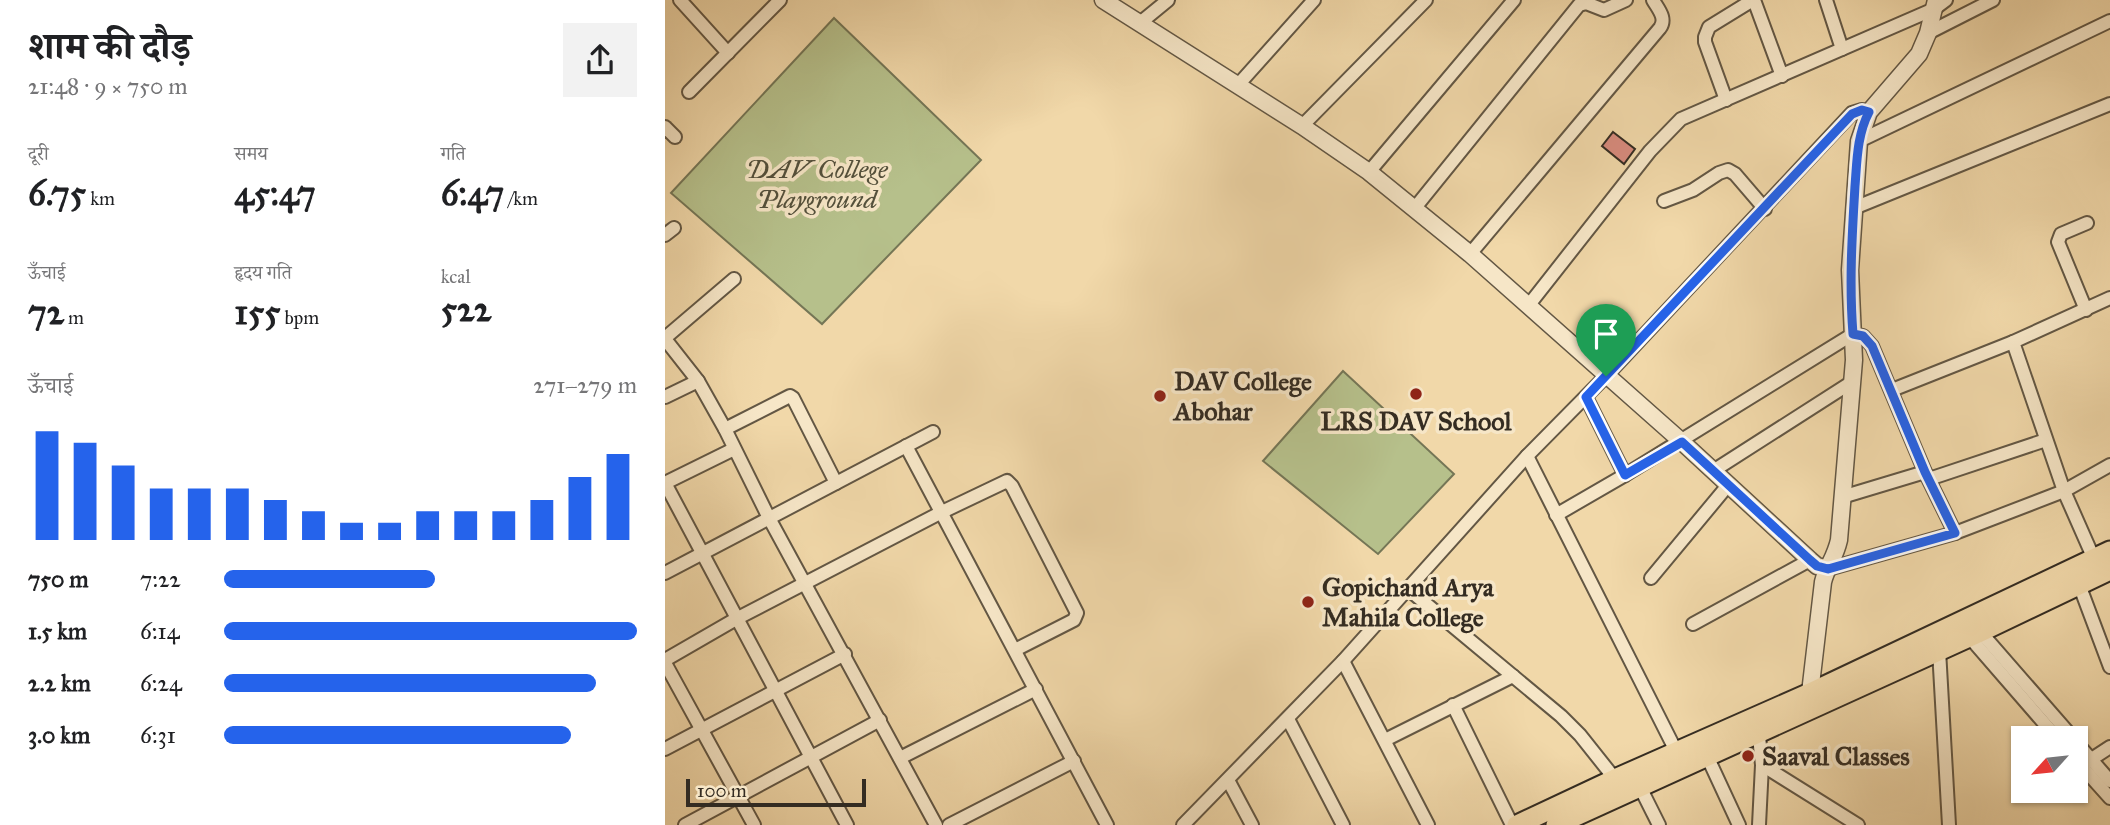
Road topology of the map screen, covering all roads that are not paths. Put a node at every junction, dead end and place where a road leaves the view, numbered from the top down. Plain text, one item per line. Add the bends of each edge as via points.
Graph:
1 (680, 0) edge
2 (780, 0) edge
3 (1103, 0) edge
4 (1168, 0) edge
5 (1314, 0) edge
6 (1426, 0) edge
7 (1514, 0) edge
8 (1626, 0) edge
9 (1653, 0) edge
10 (1754, 0) edge
11 (1826, 0) edge
12 (1993, 0) edge
13 (1939, 3) edge
14 (2110, 22) edge
15 (1140, 23) junction
16 (1928, 33) junction
17 (1842, 49) junction
18 (728, 53) junction
19 (1782, 76) junction
20 (1238, 85) junction
21 (689, 92) dead end
22 (1726, 100) junction
23 (2110, 104) edge
24 (1869, 112) junction
25 (1302, 125) junction
26 (1859, 141) junction
27 (1369, 172) junction
28 (1664, 201) dead end
29 (1854, 208) junction
30 (1414, 209) junction
31 (1765, 209) junction
32 (2087, 223) dead end
33 (1470, 254) junction
34 (734, 279) dead end
35 (2110, 298) edge
36 (1528, 306) junction
37 (2086, 310) junction
38 (1853, 334) junction
39 (665, 339) edge
40 (2013, 342) junction
41 (1606, 376) junction
42 (698, 381) junction
43 (1852, 382) junction
44 (1892, 390) junction
45 (665, 397) edge
46 (1586, 397) junction
47 (725, 429) junction
48 (933, 432) dead end
49 (2046, 440) junction
50 (1682, 442) junction
51 (906, 446) junction
52 (734, 449) junction
53 (1527, 456) junction
54 (2110, 465) edge
55 (1713, 471) junction
56 (1625, 475) junction
57 (1927, 475) junction
58 (836, 482) junction
59 (665, 483) edge
60 (1729, 484) junction
61 (2064, 491) junction
62 (1842, 497) junction
63 (942, 512) junction
64 (1556, 515) junction
65 (769, 518) junction
66 (1955, 533) junction
67 (702, 552) junction
68 (1810, 560) junction
69 (2105, 560) edge
70 (1828, 569) junction
71 (665, 573) edge
72 (2076, 577) junction
73 (1651, 578) dead end
74 (805, 583) junction
75 (1407, 588) junction
76 (736, 619) junction
77 (1693, 624) dead end
78 (1968, 627) junction
79 (1015, 650) junction
80 (1938, 650) junction
81 (845, 654) junction
82 (665, 661) edge
83 (1343, 661) junction
84 (2110, 667) edge
85 (1513, 676) junction
86 (1036, 689) junction
87 (775, 690) junction
88 (1809, 693) junction
89 (1453, 705) junction
90 (1288, 719) junction
91 (880, 720) junction
92 (1758, 724) junction
93 (2047, 726) edge
94 (2061, 726) edge
95 (701, 730) junction
96 (1385, 740) junction
97 (2110, 747) edge
98 (665, 749) edge
99 (1676, 751) junction
100 (1707, 756) junction
101 (811, 757) junction
102 (900, 758) junction
103 (2088, 758) edge
104 (1074, 761) junction
105 (1762, 765) junction
106 (2088, 765) edge
107 (2088, 768) edge
108 (1629, 779) junction
109 (1228, 780) junction
110 (2110, 781) edge
111 (2109, 796) edge
112 (739, 797) junction
113 (1564, 818) edge
114 (685, 825) edge
115 (754, 825) edge
116 (847, 825) edge
117 (936, 825) edge
118 (949, 825) edge
119 (1107, 825) edge
120 (1183, 825) edge
121 (1252, 825) edge
122 (1343, 825) edge
123 (1429, 825) edge
124 (1514, 825) edge
125 (1659, 825) edge
126 (1739, 825) edge
127 (1759, 825) edge
128 (1858, 825) edge
129 (1949, 825) edge

1 - 18 street
2 - 18 street
3 - 15 street
4 - 15 street
5 - 20 street
6 - 25 street
7 - 27 street
8 - 30 street via 1604,10 1587,3 1579,5
9 - 33 street via 1663,24
10 - 19 street
10 - 22 street via 1709,27 1705,37
11 - 17 street
12 - 16 street
13 - 16 street
13 - 17 street
14 - 26 street
15 - 20 street
16 - 24 street via 1914,62
17 - 19 street
18 - 21 street
19 - 22 street
20 - 25 street
22 - 36 street via 1676,123
23 - 29 street
24 - 26 street
24 - 31 street via 1852,114
25 - 27 street
26 - 29 street
27 - 30 street
28 - 31 street via 1728,170
29 - 38 street via 1850,270
30 - 33 street
31 - 41 street
32 - 37 street via 2061,234 2057,242
33 - 36 street
34 - 39 street
35 - 37 street
36 - 41 street
37 - 40 street
38 - 43 street
38 - 44 street via 1868,340
38 - 50 street
39 - 42 street
40 - 44 street
40 - 49 street
41 - 46 street
41 - 50 street
42 - 45 street
42 - 47 street
43 - 55 street
43 - 62 street
44 - 57 street
46 - 53 street
46 - 56 street
47 - 52 street
47 - 58 street via 790,396
48 - 51 street
49 - 57 street
49 - 61 street
50 - 55 street
50 - 56 street
51 - 58 street
51 - 63 street
52 - 59 street
52 - 65 street
53 - 64 street
53 - 75 street
54 - 61 street
55 - 60 street
56 - 64 street
57 - 62 street
57 - 66 street
58 - 65 street
59 - 67 street
60 - 68 street
60 - 73 street
61 - 66 street
61 - 69 street
62 - 70 street via 1839,540
63 - 74 street
63 - 79 street
63 - 79 street via 1003,482 1012,486 1077,613 1074,620
64 - 99 street
65 - 67 street
65 - 74 street
66 - 70 street
67 - 71 street
67 - 76 street
68 - 70 street
68 - 77 street
69 - 72 main road
70 - 88 street via 1822,582
72 - 78 main road
72 - 84 street
74 - 76 street
74 - 81 street
75 - 83 street
75 - 85 street
76 - 82 street
76 - 87 street
78 - 80 main road
78 - 88 main road
78 - 93 street
78 - 94 street
79 - 86 street
80 - 92 main road
80 - 129 street
81 - 87 street
81 - 91 street
82 - 95 street
83 - 90 street
83 - 96 street
85 - 89 street
85 - 108 street
86 - 102 street
86 - 104 street
87 - 95 street
87 - 101 street
88 - 92 main road
89 - 96 street
89 - 124 street
90 - 109 street
90 - 122 street
91 - 101 street
91 - 102 street
92 - 99 main road
92 - 100 main road
92 - 105 street
95 - 98 street
95 - 112 street
96 - 123 street
97 - 103 street
99 - 108 main road
100 - 108 main road
100 - 126 street
101 - 112 street
101 - 116 street
102 - 117 street
104 - 118 street
104 - 119 street
105 - 127 street
105 - 128 street
106 - 110 street
107 - 111 street
108 - 113 main road
108 - 125 street
109 - 120 street
109 - 121 street
112 - 114 street
112 - 115 street
113 - 124 main road

